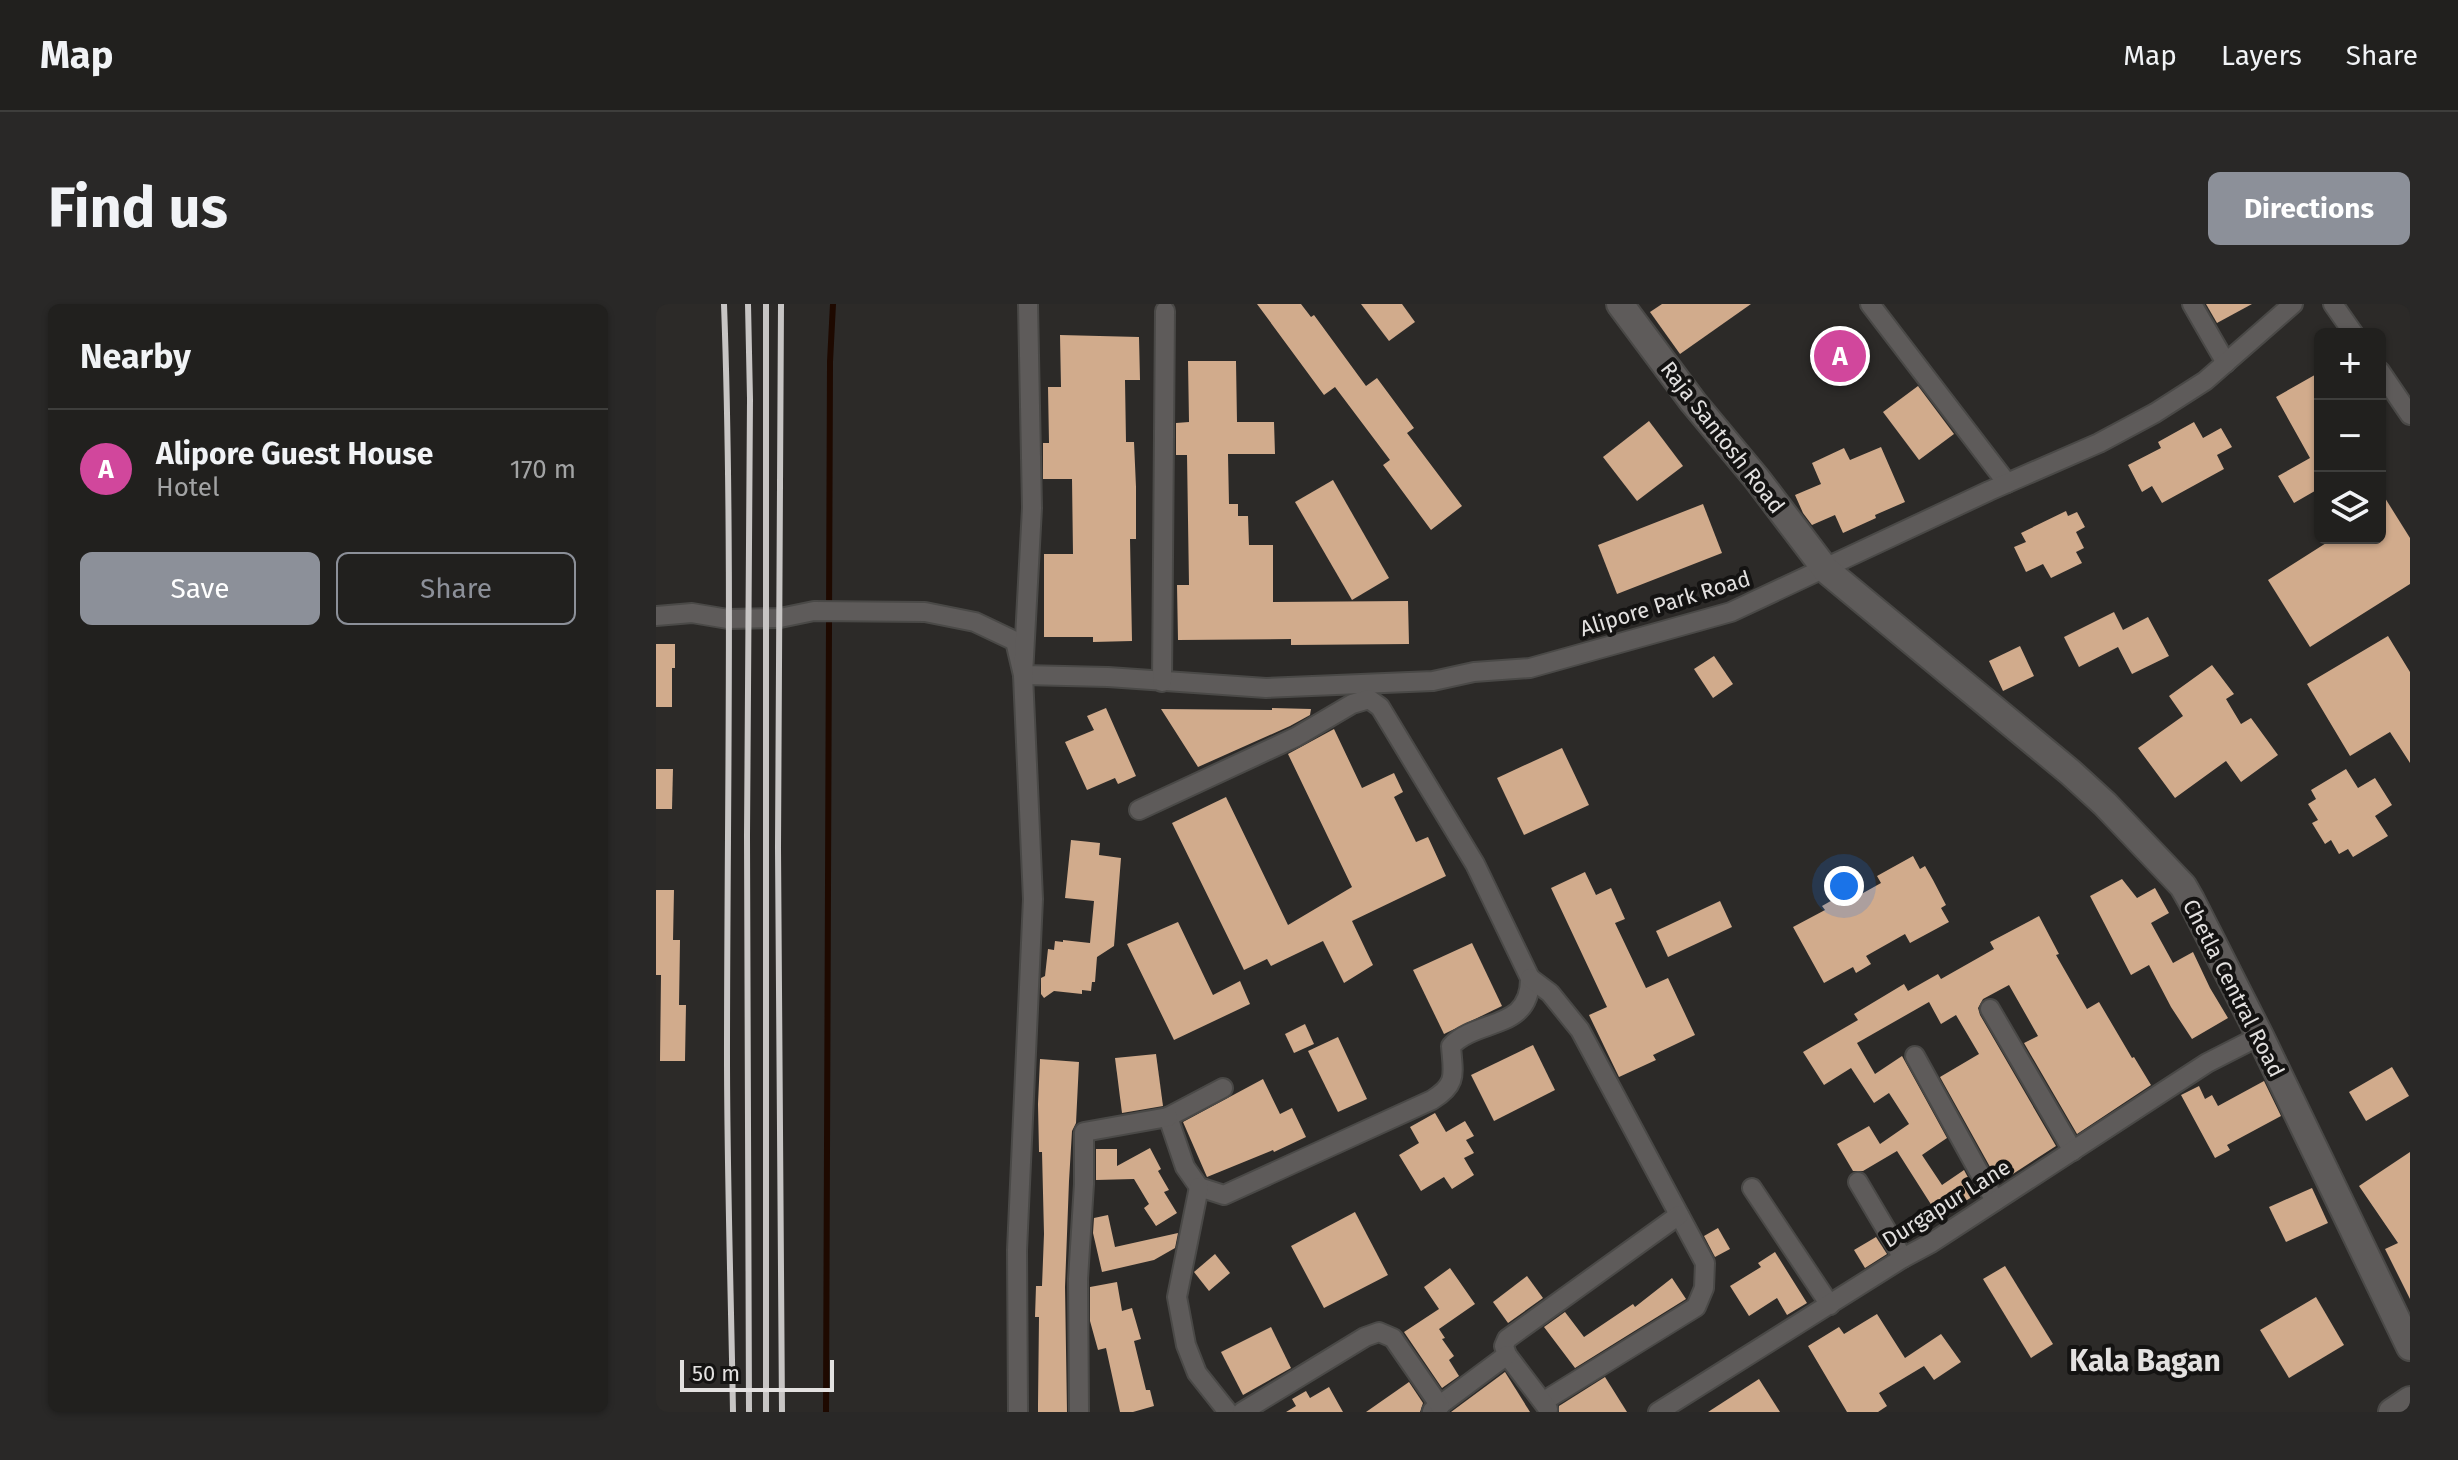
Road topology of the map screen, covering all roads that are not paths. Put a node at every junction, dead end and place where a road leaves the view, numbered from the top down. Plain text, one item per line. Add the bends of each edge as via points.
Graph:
1 (1028, 304) edge
2 (1620, 304) edge
3 (1870, 304) edge
4 (2192, 304) edge
5 (2293, 304) edge
6 (2333, 304) edge
7 (1165, 311) dead end
8 (2350, 328) edge
9 (2226, 363) junction
10 (2386, 380) edge
11 (2410, 415) edge
12 (2007, 483) junction
13 (1826, 570) junction
14 (656, 616) edge
15 (1023, 675) junction
16 (1162, 682) junction
17 (1139, 810) dead end
18 (1530, 978) junction
19 (1990, 1009) dead end
20 (2260, 1036) junction
21 (1915, 1056) dead end
22 (1223, 1088) dead end
23 (1168, 1117) junction
24 (2073, 1151) junction
25 (1858, 1182) dead end
26 (1199, 1187) junction
27 (1752, 1188) dead end
28 (1995, 1201) junction
29 (1679, 1215) junction
30 (1903, 1258) junction
31 (1830, 1305) junction
32 (2410, 1347) edge
33 (1507, 1355) junction
34 (2410, 1400) edge
35 (1547, 1407) edge
36 (1435, 1409) edge
37 (1018, 1412) edge
38 (1079, 1412) edge
39 (1231, 1412) edge
40 (1658, 1412) edge
41 (2392, 1412) edge

1 - 15 street via 1032,508
2 - 13 main road, Raja Santosh Road
3 - 12 street
4 - 9 street
5 - 9 street, Alipore Park Road
6 - 8 street
7 - 16 street
9 - 12 street, Alipore Park Road via 2155,413
10 - 11 street
12 - 13 street, Alipore Park Road
13 - 16 street, Alipore Park Road via 1731,612 1530,668 1355,685 1266,688
13 - 20 main road, Chetla Central Road via 2070,772 2183,886
14 - 15 street via 780,618 814,611 954,616 1015,641
15 - 16 street, Alipore Park Road
15 - 37 street via 1033,899 1017,1250
17 - 18 street via 1369,699 1380,707 1475,864
18 - 26 street via 1530,992 1519,1011 1504,1022 1461,1035 1451,1046 1454,1075 1448,1090 1224,1195
18 - 29 street via 1550,993 1580,1030
19 - 24 street
20 - 24 street, Durgapur Lane via 2207,1063
20 - 32 main road, Chetla Central Road
21 - 28 street
22 - 23 street
23 - 26 street via 1185,1167
23 - 38 street via 1084,1132
24 - 28 street, Durgapur Lane
25 - 30 street
26 - 39 street via 1177,1297 1197,1373
27 - 31 street
28 - 30 street, Durgapur Lane
29 - 33 street via 1507,1339
29 - 35 street via 1705,1263 1704,1288 1696,1307
30 - 31 street, Durgapur Lane
31 - 40 street, Durgapur Lane
33 - 35 street
33 - 36 street
34 - 41 main road
36 - 39 street via 1393,1338 1379,1332

